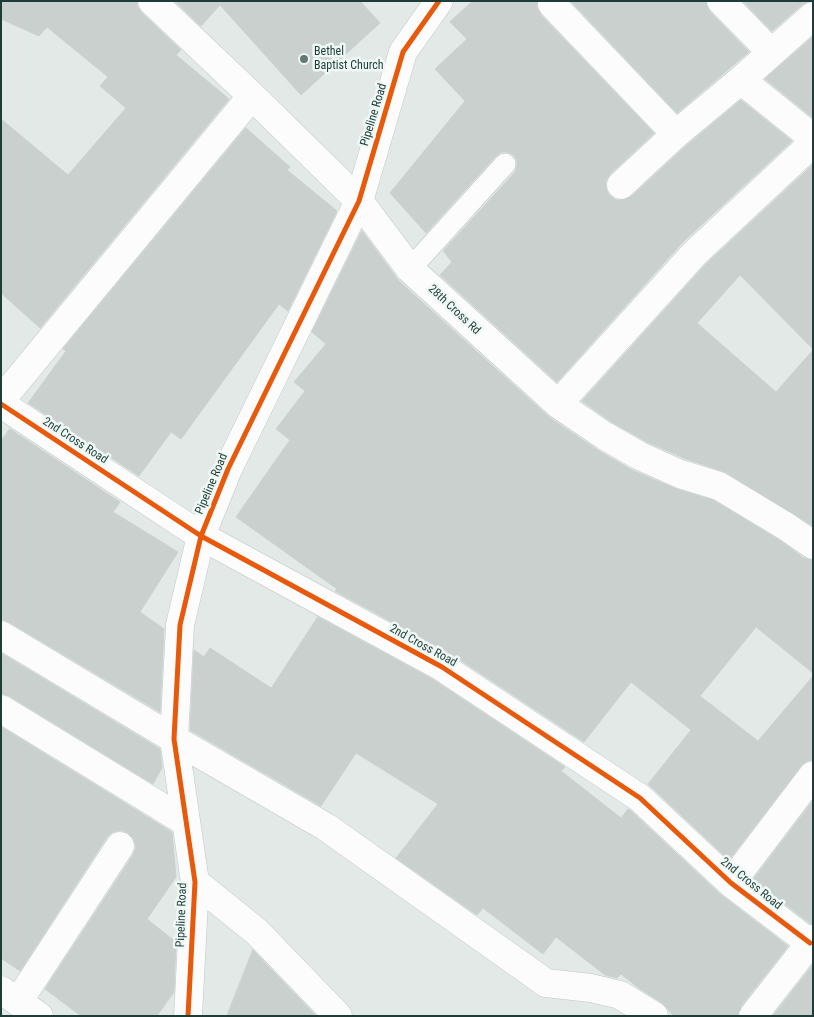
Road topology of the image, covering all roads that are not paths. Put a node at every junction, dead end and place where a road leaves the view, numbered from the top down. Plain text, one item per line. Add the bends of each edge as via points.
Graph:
1 (152, 1) edge
2 (439, 1) edge
3 (721, 1) edge
4 (552, 4) dead end
5 (813, 16) edge
6 (771, 52) junction
7 (741, 80) junction
8 (252, 96) junction
9 (676, 134) junction
10 (813, 138) edge
11 (813, 143) edge
12 (505, 164) dead end
13 (621, 185) dead end
14 (359, 201) junction
15 (410, 269) junction
16 (1, 400) edge
17 (1, 404) edge
18 (558, 404) junction
19 (201, 536) junction
20 (813, 545) edge
21 (1, 635) edge
22 (1, 709) edge
23 (174, 739) junction
24 (813, 775) edge
25 (186, 822) junction
26 (120, 846) dead end
27 (194, 882) junction
28 (731, 883) junction
29 (811, 941) edge
30 (19, 1003) edge
31 (188, 1016) edge
32 (338, 1016) edge
33 (654, 1016) edge
34 (753, 1016) edge

1 - 8 street, 28th Cross Rd
2 - 14 street, Pipeline Road via 403,52
3 - 6 street
4 - 9 street
5 - 6 street
6 - 7 street
7 - 9 street
7 - 10 street
8 - 14 street, 28th Cross Rd
8 - 16 street
9 - 13 street
11 - 18 street via 695,253
12 - 15 lane
14 - 15 street, 28th Cross Rd
14 - 19 street, Pipeline Road via 228,469
15 - 18 street, 28th Cross Rd
17 - 19 street, 2nd Cross Road
18 - 20 street, 28th Cross Rd via 640,456 680,474 719,486
19 - 23 street, Pipeline Road via 180,625
19 - 28 street, 2nd Cross Road via 442,667 640,798
21 - 23 street
22 - 25 street
23 - 25 street, Pipeline Road
23 - 33 street via 326,827 546,983 591,988 620,996
24 - 28 street
25 - 27 street, Pipeline Road
26 - 30 street
27 - 31 street, Pipeline Road
27 - 32 street via 257,932
28 - 29 street, 2nd Cross Road
29 - 34 street

